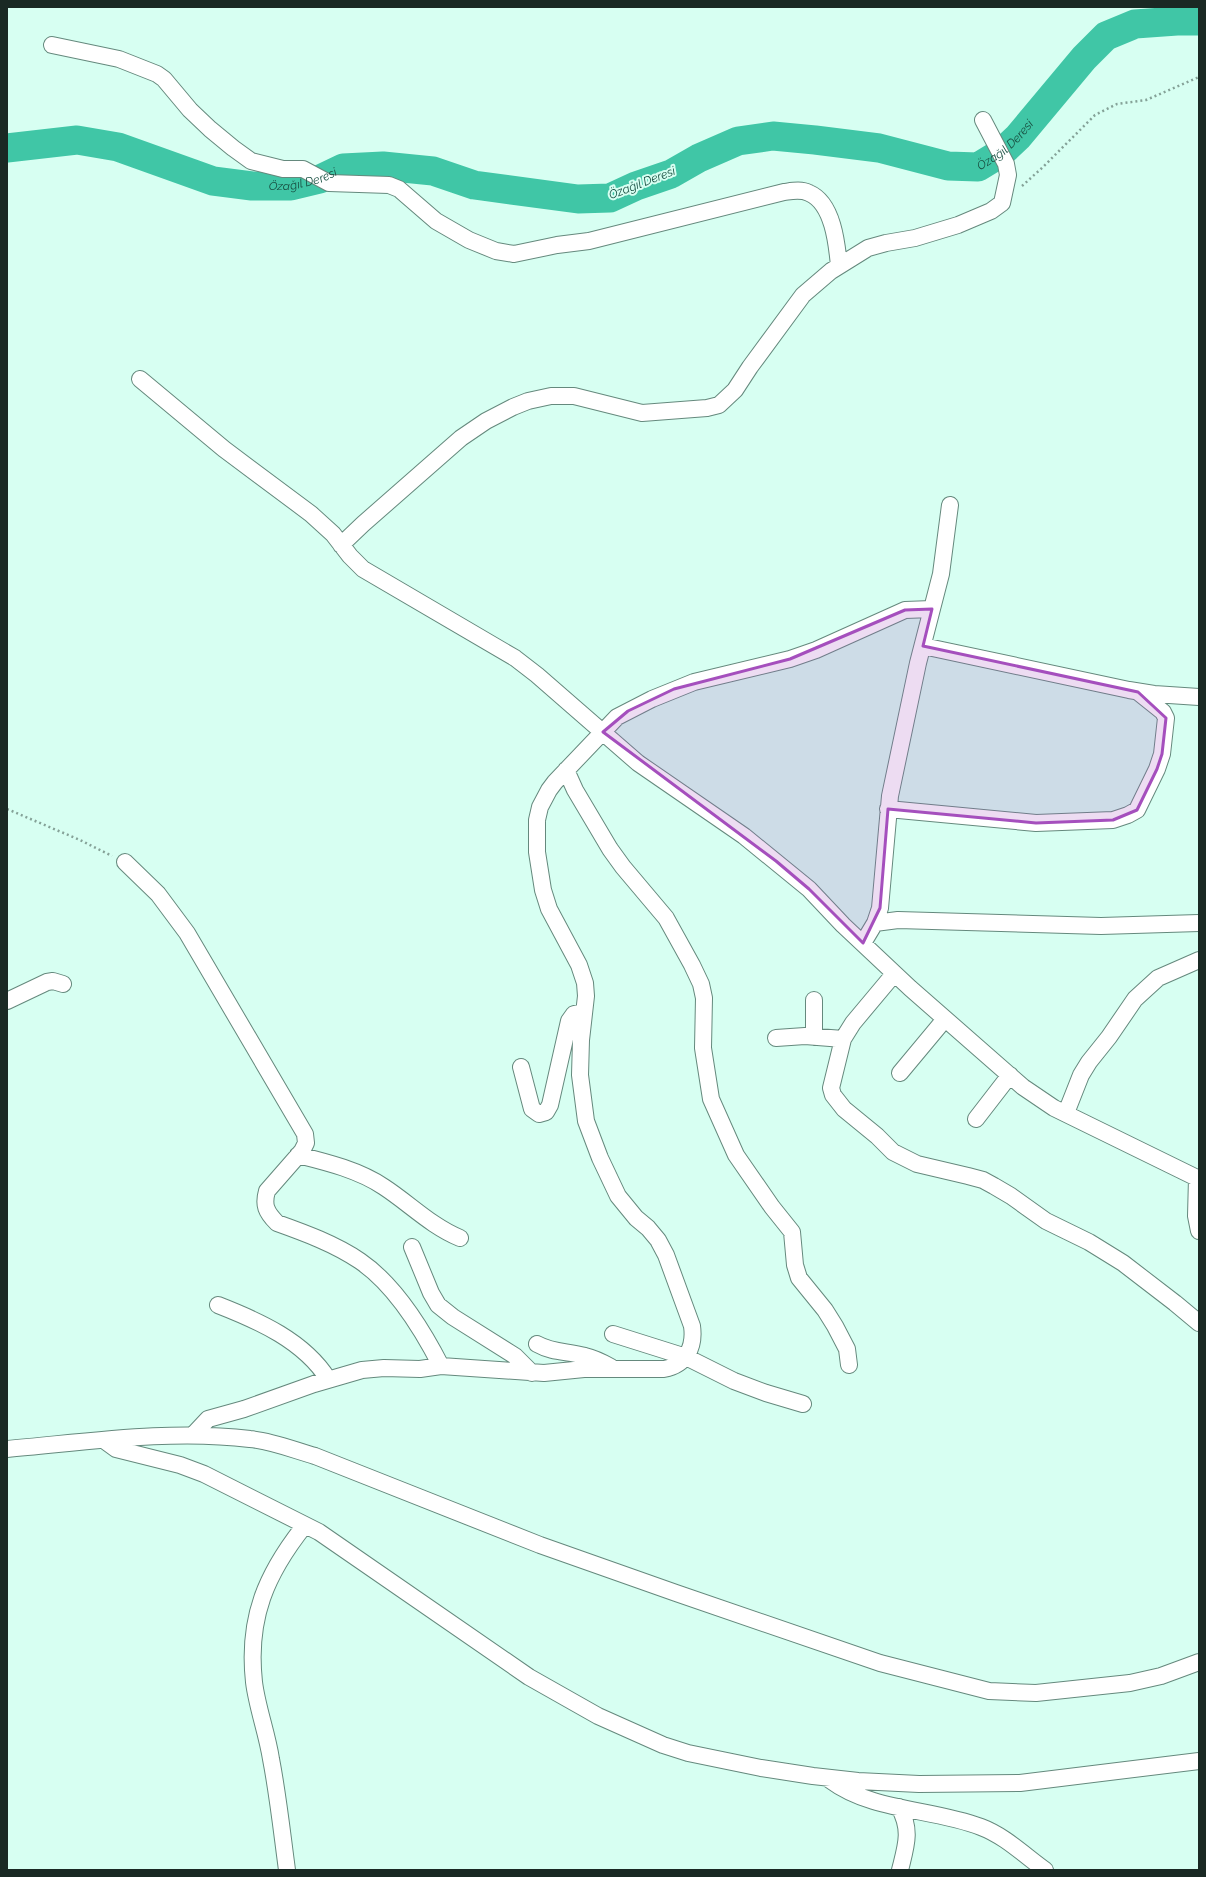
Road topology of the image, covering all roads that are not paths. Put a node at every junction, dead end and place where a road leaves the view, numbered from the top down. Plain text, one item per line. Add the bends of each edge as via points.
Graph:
1 (52, 45) dead end
2 (982, 120) dead end
3 (839, 266) junction
4 (140, 379) dead end
5 (950, 505) dead end
6 (341, 545) junction
7 (932, 609) junction
8 (923, 646) junction
9 (1138, 692) junction
10 (1199, 697) edge
11 (603, 732) junction
12 (566, 770) junction
13 (888, 809) junction
14 (125, 862) road end
15 (875, 923) junction
16 (1199, 923) edge
17 (863, 943) junction
18 (1199, 960) edge
19 (894, 974) junction
20 (64, 984) dead end
21 (7, 1000) edge
22 (814, 1000) dead end
23 (584, 1012) junction
24 (945, 1019) junction
25 (814, 1037) junction
26 (776, 1038) dead end
27 (843, 1039) junction
28 (522, 1067) dead end
29 (900, 1073) dead end
30 (1010, 1075) junction
31 (1066, 1114) junction
32 (976, 1119) dead end
33 (298, 1155) junction
34 (1198, 1179) edge
35 (1199, 1231) edge
36 (460, 1238) dead end
37 (412, 1247) dead end
38 (218, 1305) dead end
39 (1199, 1323) edge
40 (613, 1334) dead end
41 (537, 1344) dead end
42 (686, 1357) junction
43 (849, 1365) dead end
44 (441, 1366) junction
45 (613, 1368) junction
46 (532, 1374) junction
47 (328, 1379) junction
48 (803, 1404) dead end
49 (193, 1434) junction
50 (105, 1441) junction
51 (7, 1449) edge
52 (305, 1525) junction
53 (1199, 1662) edge
54 (1199, 1761) edge
55 (827, 1778) junction
56 (899, 1807) junction
57 (287, 1870) edge
58 (900, 1870) edge
59 (1045, 1870) edge

1 - 3 street via 119,59 157,74 205,124 251,161 283,169 303,169 329,183 389,185 398,189 436,221 496,252 514,254 589,241 784,192 799,191 814,196 825,209 835,232
2 - 3 street via 1006,164 1008,176 1002,203 991,211 958,225 868,248
3 - 6 street via 802,295 735,390 719,405 642,413 574,396 551,396 528,401 486,421 461,438
4 - 6 street via 224,449 311,514
5 - 7 street
6 - 11 street via 364,569 515,658
7 - 8 street
7 - 11 street via 905,610 790,659 694,682 628,710 617,717
8 - 9 street
8 - 13 street via 898,751
9 - 10 street
9 - 13 street via 1163,712 1166,718 1162,754 1157,770 1136,810 1128,815 1113,820 1036,823
11 - 12 street
11 - 17 street via 638,763 776,861 810,889
12 - 23 street via 549,790 540,807 537,852 543,890 585,983
12 - 43 street via 610,848 666,918 692,965 704,998 702,1048 711,1099 736,1155 792,1232 799,1278 826,1310 846,1349
13 - 15 street via 880,908
14 - 33 street via 158,894 187,933 260,1055 305,1134 306,1143
15 - 16 street via 898,920 1101,926
15 - 17 street
17 - 19 street
18 - 31 street via 1158,978 1135,999 1081,1075
19 - 24 street
19 - 27 street via 853,1023
20 - 21 street via 46,982
22 - 25 street
23 - 28 street via 574,1014 568,1021 550,1105 546,1112 539,1114 532,1109
23 - 42 street via 580,1075 586,1121 618,1196 651,1232 666,1255 692,1326 694,1337
24 - 29 street
24 - 30 street
25 - 26 street
25 - 27 street
27 - 39 street via 831,1088 833,1095 844,1109 893,1152 917,1164 983,1180 1012,1196 1046,1221 1089,1242 1123,1263
30 - 31 street via 1023,1087
30 - 32 street
31 - 34 street
33 - 36 street via 343,1168 376,1182 437,1227
33 - 44 street via 267,1191 264,1199 265,1208 270,1216 277,1223 351,1255 372,1271 410,1313
34 - 35 street via 1196,1216
37 - 46 street via 438,1305 453,1318 515,1356
38 - 47 street via 262,1324 288,1339 307,1353
40 - 42 street
41 - 45 street via 548,1350 600,1360
42 - 45 street via 673,1367 664,1369
42 - 48 street via 734,1381
44 - 46 street
44 - 47 street via 362,1370
45 - 46 street
47 - 49 street via 208,1419
49 - 50 street
49 - 53 street via 252,1439 315,1456 555,1551 880,1663 982,1690 1036,1693 1130,1684
50 - 51 street
50 - 52 street via 116,1449 180,1465 204,1474
52 - 55 street via 337,1544 529,1677 598,1716 663,1745 688,1753
52 - 57 street via 275,1567 257,1611 253,1645 254,1683 271,1760
54 - 55 street via 1043,1781 990,1785 918,1784
55 - 56 street via 840,1788 870,1800
56 - 58 street via 908,1828
56 - 59 street via 962,1820 982,1827 1007,1841

